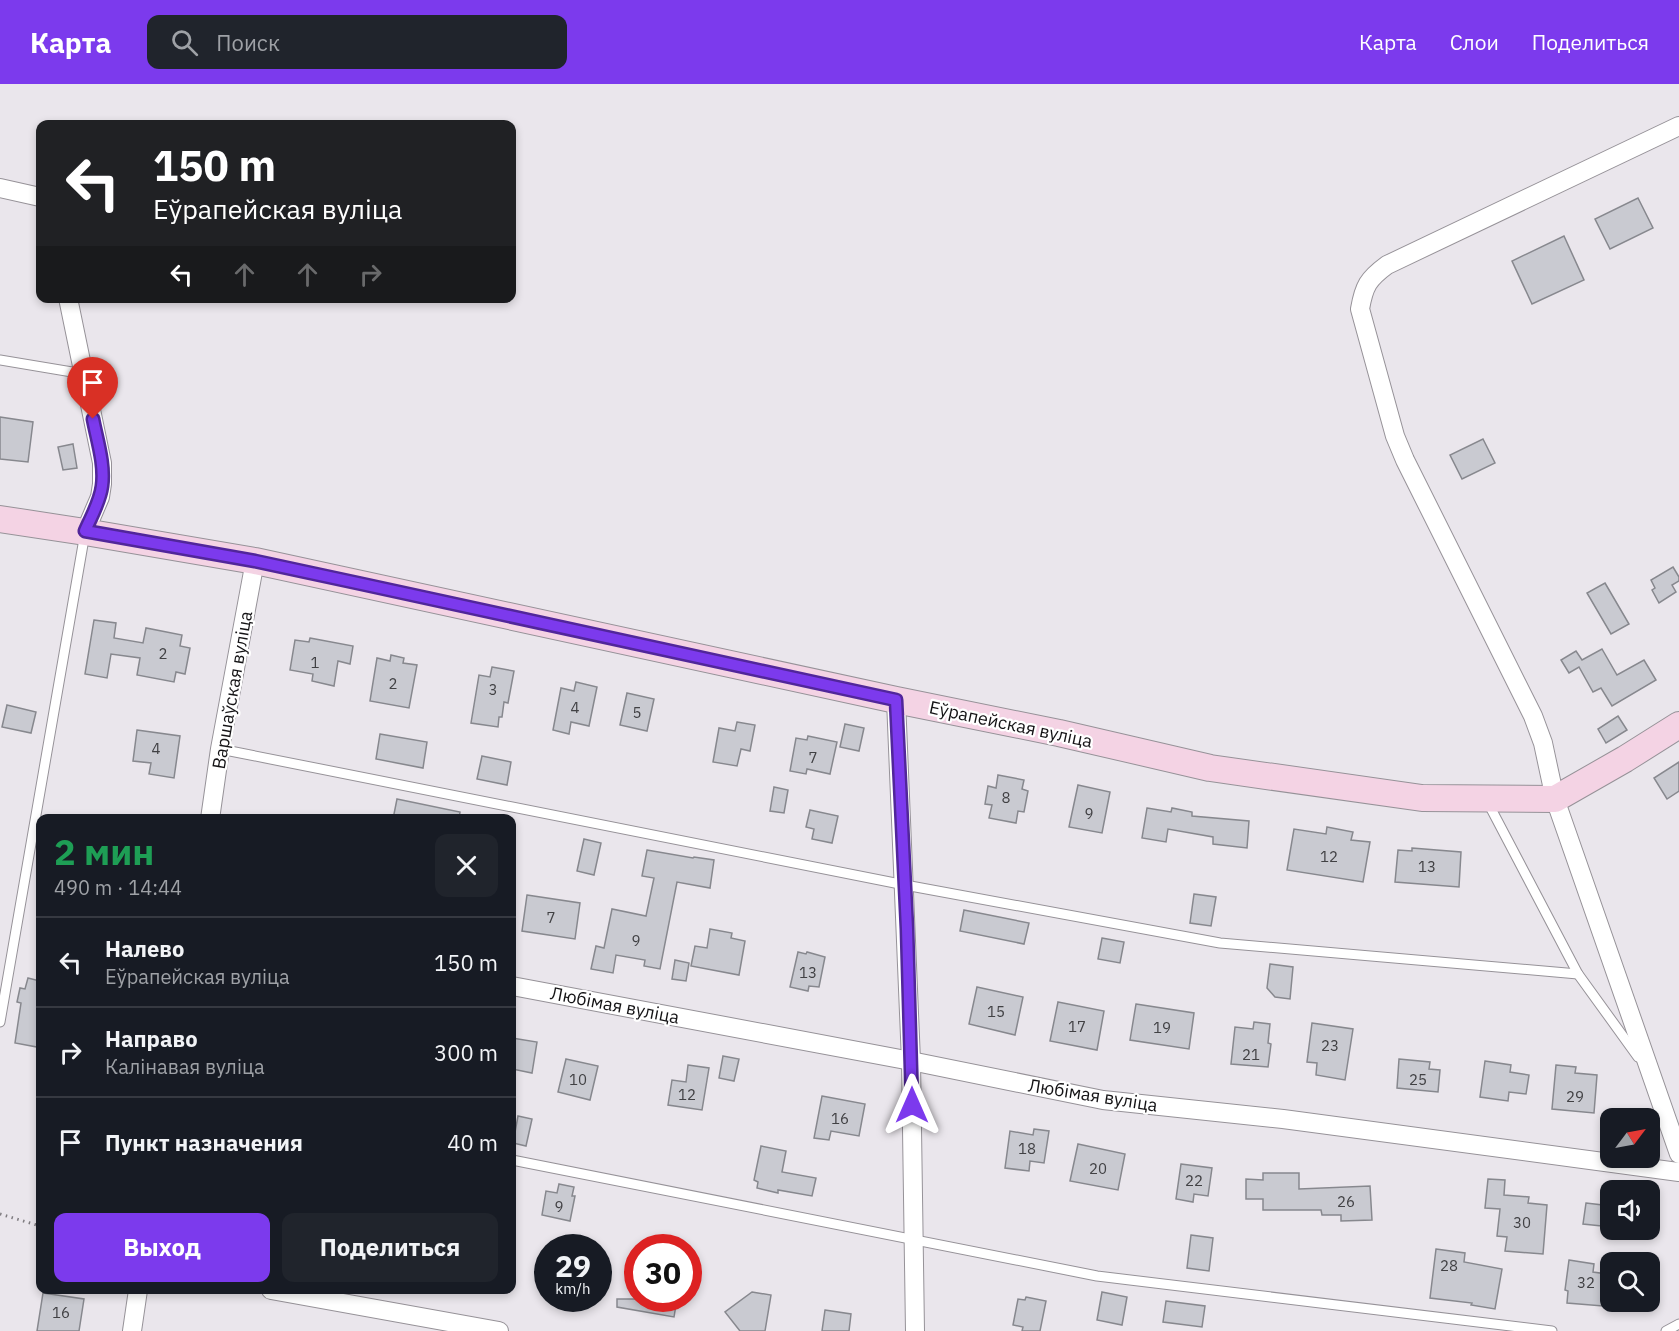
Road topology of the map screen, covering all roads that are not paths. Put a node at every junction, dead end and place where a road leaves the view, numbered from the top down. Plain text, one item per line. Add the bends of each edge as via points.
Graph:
1 (1679, 126) edge
2 (0, 188) edge
3 (36, 196) edge
4 (69, 303) edge
5 (0, 360) edge
6 (84, 374) junction
7 (0, 519) edge
8 (85, 531) junction
9 (255, 561) junction
10 (896, 700) junction
11 (1679, 725) edge
12 (220, 749) junction
13 (1486, 799) junction
14 (1554, 799) junction
15 (36, 814) edge
16 (36, 814) edge
17 (211, 814) edge
18 (905, 885) junction
19 (1578, 974) junction
20 (516, 987) edge
21 (0, 1022) edge
22 (911, 1061) junction
23 (1649, 1071) junction
24 (1679, 1154) edge
25 (516, 1161) edge
26 (1679, 1172) edge
27 (912, 1239) junction
28 (137, 1294) edge
29 (293, 1294) edge
30 (1679, 1324) edge
31 (132, 1331) edge
32 (499, 1331) edge
33 (915, 1331) edge
34 (1552, 1331) edge
35 (1666, 1331) edge

1 - 14 street via 1387,265 1371,277 1363,291 1360,309 1395,436 1533,716 1543,743
2 - 3 street
4 - 6 street
5 - 6 lane
6 - 8 street via 102,463 100,497
7 - 8 street, Еўрапейская вуліца
8 - 9 street, Еўрапейская вуліца
8 - 16 lane
9 - 10 street, Еўрапейская вуліца
9 - 12 street, Варшаўская вуліца
10 - 13 street, Еўрапейская вуліца via 1210,768 1422,798
10 - 18 street
11 - 14 street
12 - 17 street, Варшаўская вуліца
12 - 18 lane
13 - 14 street, Еўрапейская вуліца
13 - 19 lane
14 - 23 street
15 - 21 lane
18 - 19 lane via 1220,943
18 - 22 street
19 - 23 lane
20 - 22 street, Любімая вуліца
22 - 26 street, Любімая вуліца via 1103,1100 1283,1119
22 - 27 street
23 - 24 street
25 - 27 lane
27 - 33 street
27 - 34 lane via 1097,1275
28 - 31 street
29 - 32 street
30 - 35 lane

